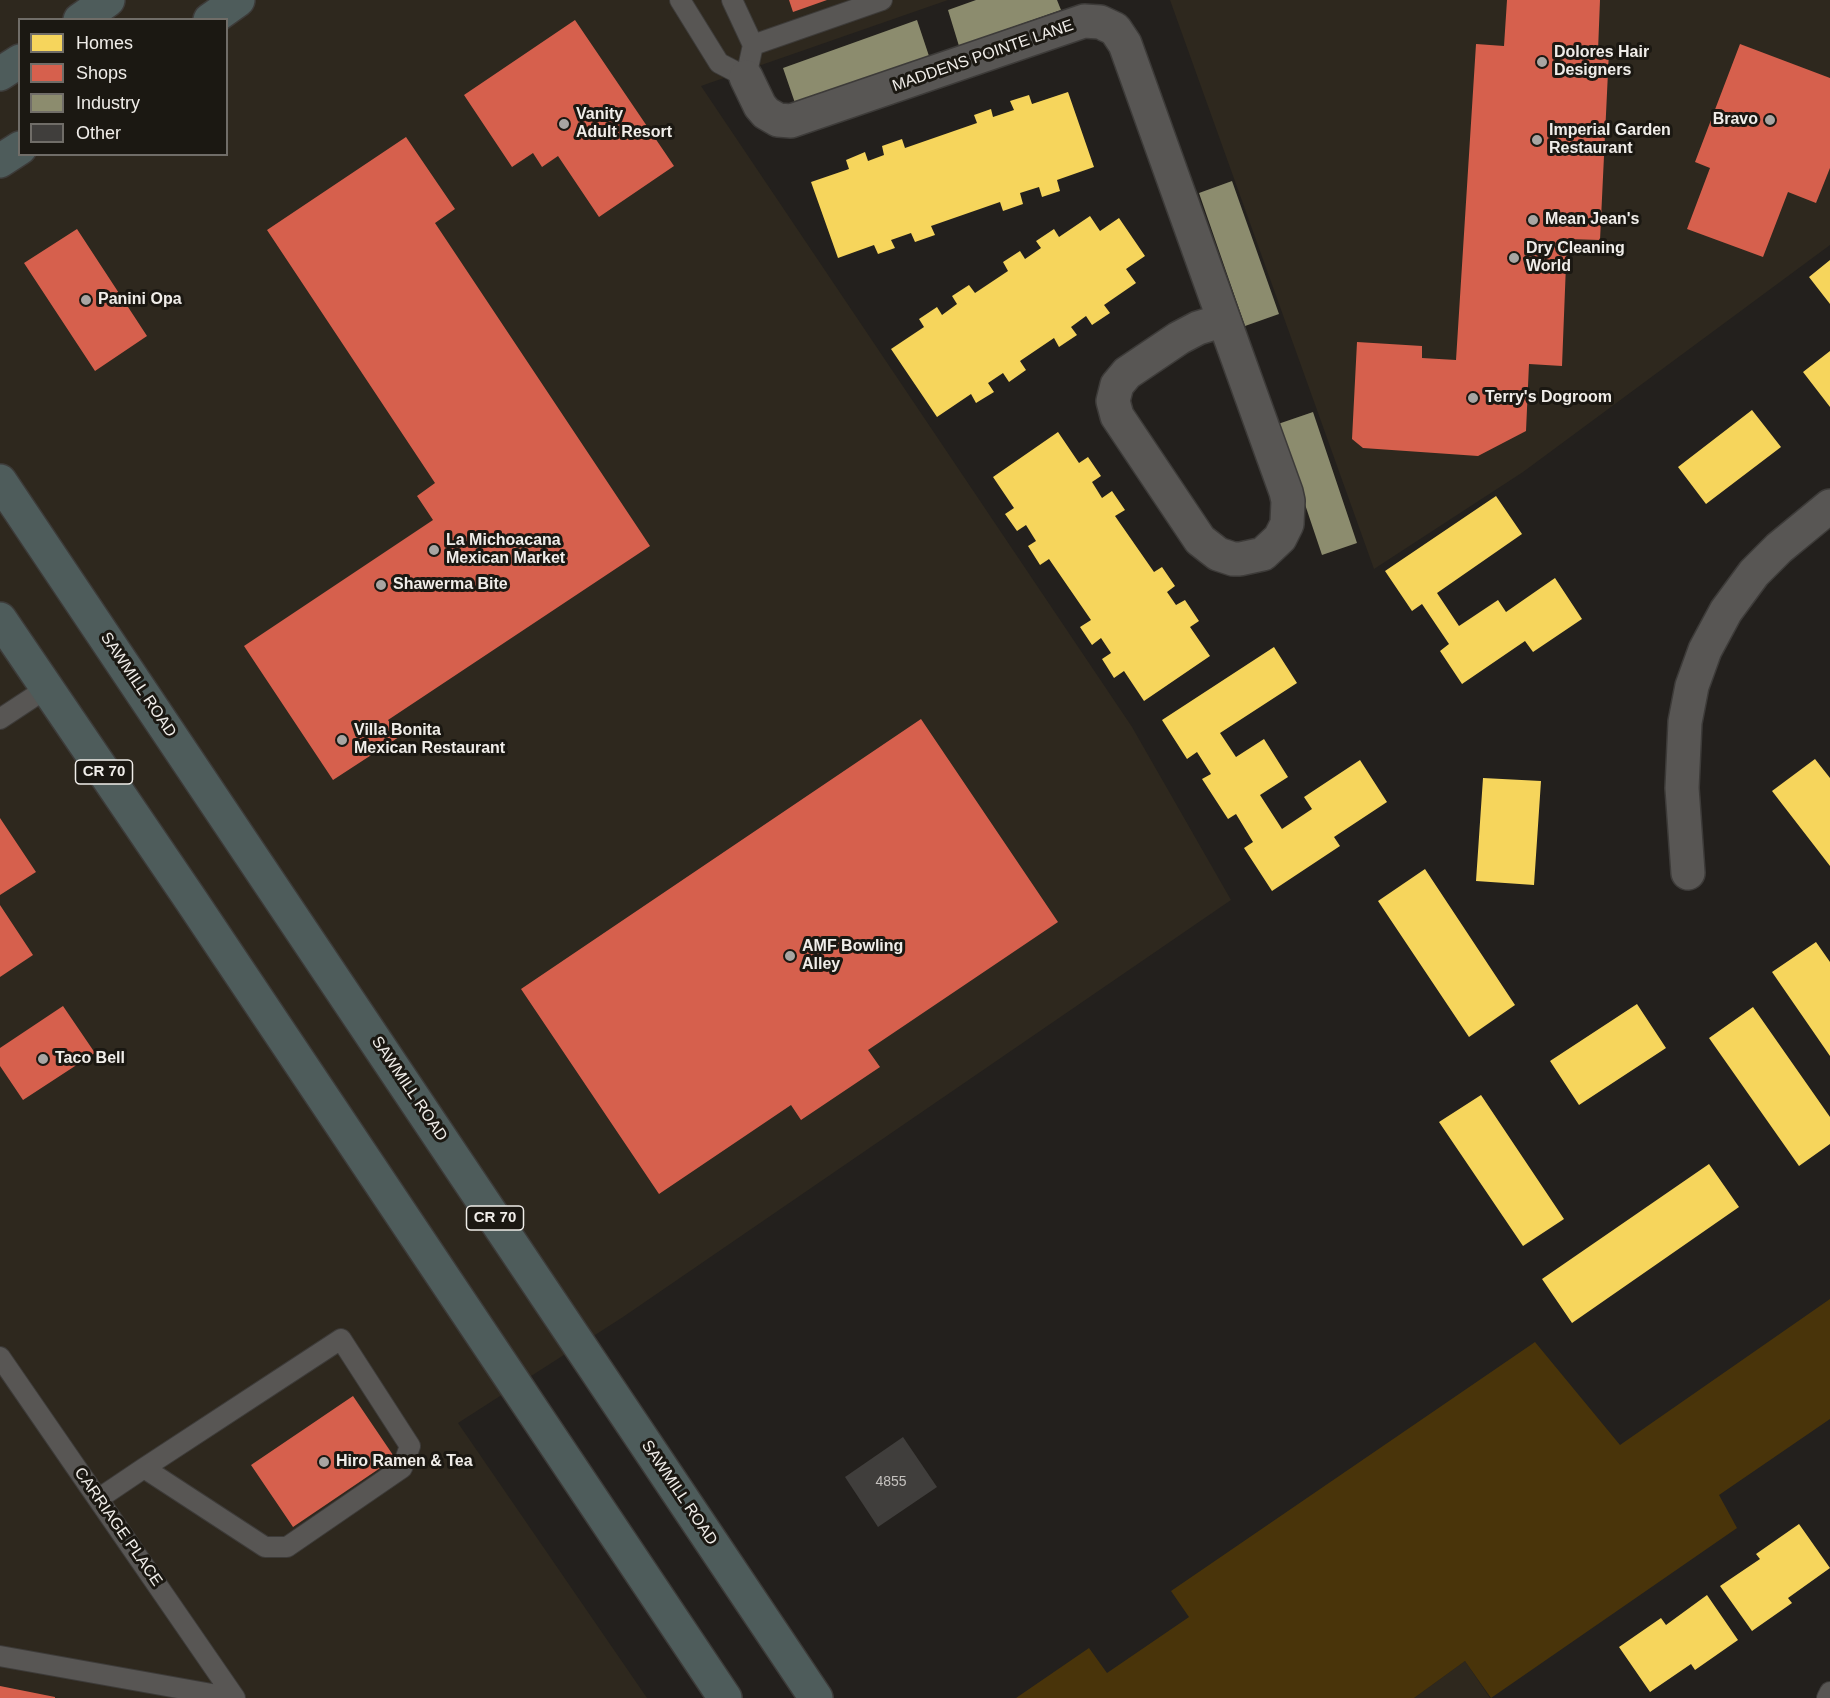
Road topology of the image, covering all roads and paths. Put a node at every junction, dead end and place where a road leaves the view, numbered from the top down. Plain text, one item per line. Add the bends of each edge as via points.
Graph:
1 (108, 0) edge
2 (238, 0) edge
3 (680, 0) edge
4 (732, 0) edge
5 (882, 0) edge
6 (83, 18) edge
7 (213, 18) edge
8 (753, 45) junction
9 (18, 61) edge
10 (0, 74) edge
11 (746, 77) junction
12 (18, 149) edge
13 (0, 161) edge
14 (1224, 320) junction
15 (0, 481) edge
16 (1830, 506) edge
17 (0, 618) edge
18 (47, 688) junction
19 (0, 719) edge
20 (1688, 873) dead end
21 (0, 1357) edge
22 (144, 1468) junction
23 (98, 1498) junction
24 (0, 1656) edge
25 (1830, 1692) edge
26 (805, 1694) edge
27 (234, 1698) edge
28 (725, 1698) edge
29 (1827, 1698) edge

1 - 6 main road
2 - 7 main road
3 - 11 lane via 719,63
4 - 8 lane
5 - 8 lane
8 - 11 lane
9 - 10 main road
11 - 14 street, MADDENS POINTE LANE via 766,113 778,120 791,121 1084,21 1106,24 1115,29 1125,44
12 - 13 main road
14 - 14 street, MADDENS POINTE LANE via 1289,508 1287,524 1275,544 1263,554 1240,559 1218,555 1200,540 1120,421 1113,401 1117,385 1127,373 1179,338
15 - 26 main road, SAWMILL ROAD / CR 70
16 - 20 street via 1754,573 1726,611 1705,650 1692,686 1684,731 1682,788
17 - 18 main road, CR 70
18 - 19 lane
18 - 28 main road, CR 70
21 - 23 lane, CARRIAGE PLACE
22 - 22 lane via 265,1547 287,1547 402,1468 410,1446 341,1339
22 - 23 lane
23 - 27 lane, CARRIAGE PLACE
24 - 27 lane
25 - 29 lane

